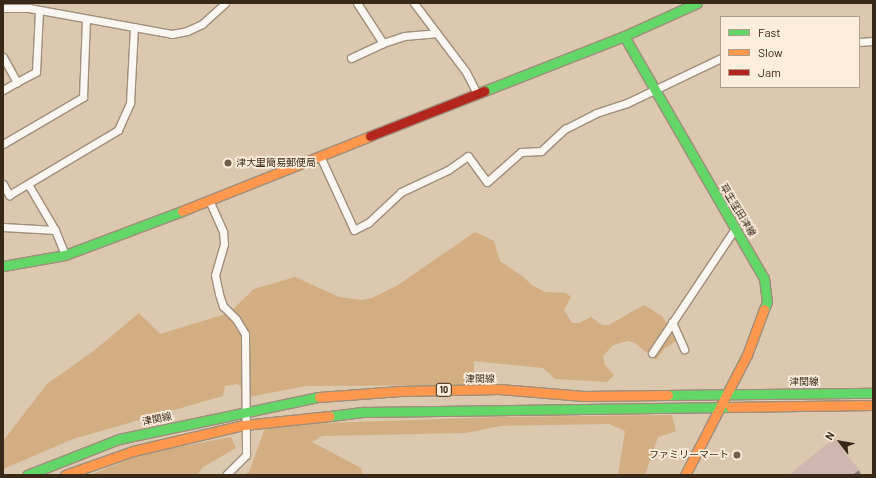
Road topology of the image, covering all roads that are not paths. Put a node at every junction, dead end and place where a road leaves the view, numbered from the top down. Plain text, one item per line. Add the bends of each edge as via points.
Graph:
1 (224, 3) edge
2 (356, 3) edge
3 (414, 3) edge
4 (697, 3) edge
5 (680, 6) edge
6 (3, 8) edge
7 (39, 10) junction
8 (86, 19) junction
9 (134, 27) junction
10 (436, 33) junction
11 (624, 36) junction
12 (873, 41) edge
13 (860, 42) edge
14 (383, 43) junction
15 (3, 57) edge
16 (351, 58) dead end
17 (720, 58) edge
18 (17, 82) junction
19 (654, 88) junction
20 (3, 90) edge
21 (477, 94) junction
22 (3, 144) edge
23 (320, 156) junction
24 (3, 184) edge
25 (28, 184) junction
26 (209, 200) junction
27 (3, 227) edge
28 (736, 227) junction
29 (55, 230) junction
30 (65, 255) junction
31 (3, 266) edge
32 (672, 322) junction
33 (684, 349) dead end
34 (652, 353) dead end
35 (873, 393) edge
36 (727, 394) junction
37 (873, 405) edge
38 (721, 406) junction
39 (244, 411) junction
40 (244, 425) junction
41 (27, 475) edge
42 (65, 475) edge
43 (226, 475) edge
44 (685, 475) edge

1 - 9 street via 202,24 187,31 162,34
2 - 14 street
3 - 10 street
4 - 5 main road
5 - 11 main road
6 - 7 street via 20,6
7 - 8 street
7 - 18 street via 36,72
8 - 9 street
8 - 22 street via 83,97
9 - 25 street via 130,103 122,124 107,138
10 - 14 street via 404,36
10 - 21 street via 466,72
11 - 19 main road, 草生窪田津線
11 - 21 main road
12 - 13 street
14 - 16 street
15 - 18 street
17 - 19 street
18 - 20 street
19 - 23 street via 627,104 596,113 565,129 540,151 521,152 487,182 468,156 448,170 401,192 368,223 354,230
19 - 28 main road, 草生窪田津線
21 - 23 main road
23 - 26 main road
24 - 25 street via 10,195
25 - 29 street
26 - 30 main road
26 - 39 street via 223,232 224,244 215,275 219,294 223,306 236,319 245,334
27 - 29 street
28 - 32 street
28 - 36 main road, 草生窪田津線 via 764,278 767,302 757,332
29 - 30 street
30 - 31 main road
32 - 33 street
32 - 34 street
35 - 36 main road, 津関線 / 10
36 - 38 main road, 草生窪田津線
36 - 39 main road, 津関線 / 10 via 584,396 498,389 400,391 322,397
37 - 38 main road, 10
38 - 40 main road, 10 via 365,412
38 - 44 main road, 草生窪田津線
39 - 40 street
39 - 41 main road, 津関線 / 10 via 118,439
40 - 42 main road, 10 via 133,451
40 - 43 street via 246,455

